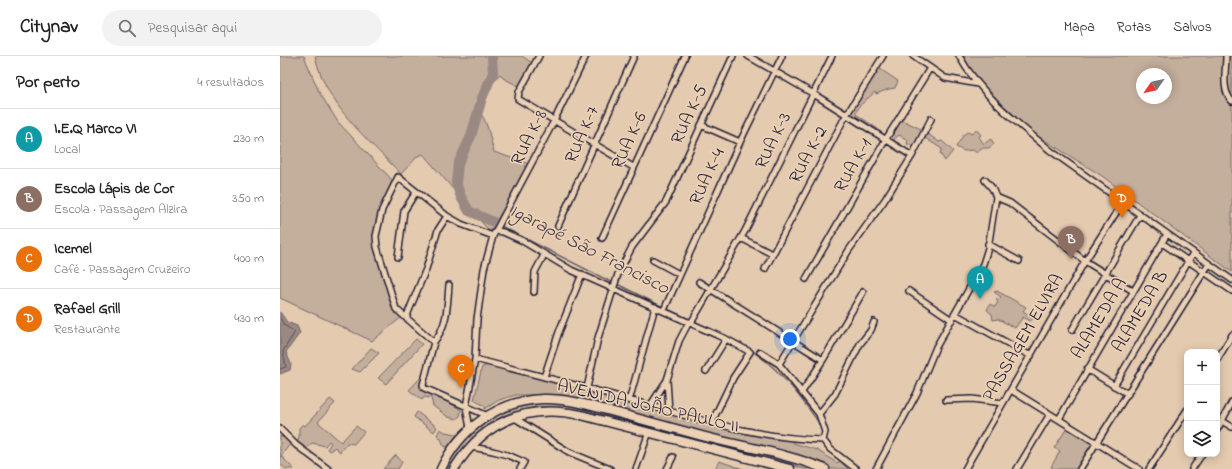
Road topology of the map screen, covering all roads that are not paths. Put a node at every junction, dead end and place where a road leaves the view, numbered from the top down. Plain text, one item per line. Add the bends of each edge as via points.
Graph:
1 (539, 56) edge
2 (586, 56) edge
3 (634, 56) edge
4 (685, 56) edge
5 (733, 56) edge
6 (748, 56) edge
7 (782, 56) edge
8 (832, 56) edge
9 (883, 56) edge
10 (912, 56) edge
11 (959, 56) edge
12 (1226, 56) edge
13 (930, 68) junction
14 (774, 71) junction
15 (978, 84) junction
16 (812, 93) junction
17 (1232, 101) edge
18 (847, 114) junction
19 (931, 119) dead end
20 (554, 121) junction
21 (701, 125) junction
22 (886, 139) junction
23 (740, 142) junction
24 (595, 144) junction
25 (912, 156) junction
26 (633, 167) junction
27 (985, 180) dead end
28 (416, 192) junction
29 (996, 197) junction
30 (1123, 202) junction
31 (1140, 215) junction
32 (447, 216) junction
33 (558, 226) dead end
34 (499, 228) junction
35 (1167, 234) junction
36 (493, 236) junction
37 (602, 238) dead end
38 (741, 238) junction
39 (1162, 243) junction
40 (988, 244) junction
41 (1193, 253) junction
42 (772, 254) junction
43 (544, 255) junction
44 (398, 257) dead end
45 (653, 260) dead end
46 (1188, 260) junction
47 (1019, 261) dead end
48 (1085, 261) junction
49 (1209, 264) junction
50 (765, 268) dead end
51 (1205, 272) junction
52 (1105, 273) junction
53 (582, 274) junction
54 (679, 274) junction
55 (806, 280) dead end
56 (1232, 280) edge
57 (700, 282) dead end
58 (449, 285) dead end
59 (615, 286) junction
60 (712, 290) junction
61 (910, 291) dead end
62 (1133, 291) junction
63 (1232, 291) edge
64 (534, 292) dead end
65 (863, 292) dead end
66 (655, 307) junction
67 (665, 309) junction
68 (955, 314) junction
69 (406, 318) junction
70 (952, 320) junction
71 (691, 322) junction
72 (874, 322) dead end
73 (1072, 330) dead end
74 (1232, 335) edge
75 (726, 339) junction
76 (434, 342) junction
77 (793, 342) junction
78 (760, 352) dead end
79 (1220, 355) edge
80 (1031, 356) junction
81 (475, 360) junction
82 (823, 360) junction
83 (779, 364) junction
84 (1088, 369) junction
85 (706, 371) dead end
86 (544, 377) junction
87 (667, 380) junction
88 (1114, 386) junction
89 (587, 388) junction
90 (1011, 390) junction
91 (802, 392) junction
92 (1128, 394) junction
93 (946, 400) dead end
94 (629, 401) junction
95 (1232, 402) edge
96 (1003, 403) junction
97 (650, 406) junction
98 (466, 407) junction
99 (669, 411) junction
100 (819, 414) junction
101 (1050, 414) junction
102 (1184, 415) edge
103 (488, 416) junction
104 (513, 417) junction
105 (1059, 419) junction
106 (712, 422) junction
107 (1220, 423) edge
108 (1232, 427) edge
109 (470, 428) junction
110 (280, 429) edge
111 (649, 432) junction
112 (823, 440) junction
113 (1097, 443) junction
114 (469, 447) junction
115 (673, 457) dead end
116 (1200, 457) edge
117 (328, 469) edge
118 (441, 469) edge
119 (454, 469) edge
120 (520, 469) edge
121 (610, 469) edge
122 (636, 469) edge
123 (667, 469) edge
124 (790, 469) edge
125 (825, 469) edge
126 (856, 469) edge
127 (876, 469) edge
128 (965, 469) edge
129 (1017, 469) edge
130 (1080, 469) edge
131 (1138, 469) edge
132 (1149, 469) edge
133 (1192, 469) edge

1 - 20 street via 518,97 520,101
2 - 20 street, RUA K-8
3 - 24 street, RUA K-7
4 - 26 street, RUA K-6
5 - 21 street, RUA K-5
6 - 14 street
7 - 14 street, RUA K-4
8 - 16 street, RUA K-3
9 - 18 street, RUA K-2
10 - 13 street
11 - 15 street
12 - 17 street via 1227,96
13 - 15 street via 945,78
13 - 22 street, RUA K-1
14 - 16 street
14 - 23 street, RUA K-4
15 - 30 street via 1040,143
16 - 18 street
16 - 38 street, RUA K-3
18 - 22 street
18 - 42 street, RUA K-2
19 - 25 street
20 - 24 street
20 - 34 street, RUA K-8
21 - 23 street
21 - 59 street, RUA K-5 via 674,186 656,218 632,247
22 - 25 street
22 - 55 street, RUA K-1
23 - 54 street, RUA K-4
24 - 26 street
24 - 33 street, RUA K-7
25 - 77 street via 838,267
26 - 37 street, RUA K-6
27 - 29 street
28 - 32 street
28 - 44 street via 404,211
28 - 69 street via 398,177 382,210 376,236 394,305
29 - 40 street
29 - 48 street via 1020,210
30 - 31 street
30 - 48 street, PASSAGEM ELVIRA
31 - 35 street
31 - 52 street
32 - 36 street
32 - 69 street via 438,230 426,269
34 - 36 street, RUA K-8
34 - 43 street
35 - 39 street, ALAMEDA A
35 - 41 street
36 - 81 street via 484,269 477,319
38 - 42 street
38 - 60 street, RUA K-3
39 - 46 street
39 - 62 street, ALAMEDA A
40 - 47 street
40 - 68 street via 983,264
41 - 46 street, ALAMEDA B
41 - 49 street
42 - 50 street, RUA K-2
43 - 53 street
43 - 64 street via 535,272
45 - 54 street
46 - 51 street
46 - 88 street, ALAMEDA B
48 - 52 street
48 - 80 street, PASSAGEM ELVIRA
49 - 51 street
49 - 56 street
51 - 63 street
51 - 92 street
52 - 62 street
52 - 73 street
53 - 59 street
53 - 86 street
54 - 67 street, RUA K-4
57 - 60 street
58 - 76 street via 446,318 440,335
59 - 66 street
59 - 89 street, RUA K-5 via 598,338
60 - 71 street, RUA K-3
60 - 77 street
61 - 70 street
62 - 84 street, ALAMEDA A
65 - 82 street
66 - 67 street
66 - 94 street
67 - 71 street
68 - 70 street
68 - 80 street
69 - 76 street
70 - 127 street
71 - 75 street
71 - 87 street, RUA K-3 via 679,341
72 - 100 street via 835,394
74 - 79 street
75 - 85 street
75 - 106 street via 750,352 733,378
76 - 98 street via 423,385 426,389
77 - 82 street
77 - 83 street
78 - 83 street
80 - 90 street, PASSAGEM ELVIRA
81 - 86 street
81 - 98 street
82 - 91 street
83 - 91 street
84 - 88 street
84 - 105 street, ALAMEDA A
86 - 89 street
87 - 97 street
87 - 99 street
88 - 92 street
89 - 94 street
90 - 96 street, PASSAGEM ELVIRA
90 - 101 street
91 - 100 street
92 - 113 street
93 - 96 street via 972,399
94 - 97 street
95 - 107 street
96 - 128 street, PASSAGEM ELVIRA
97 - 99 street
98 - 103 street
98 - 109 street
99 - 106 street
100 - 112 street via 825,432
101 - 105 street
101 - 129 street
102 - 132 street
103 - 109 main road, AVENIDA JOÃO PAULO II
103 - 125 main road, AVENIDA JOÃO PAULO II via 509,405 524,401 560,399
104 - 111 main road, AVENIDA JOÃO PAULO II via 539,411 563,411
104 - 114 main road, AVENIDA JOÃO PAULO II via 491,427
104 - 121 street via 569,452
105 - 113 street
106 - 112 street via 761,434
107 - 108 street
109 - 118 main road, AVENIDA JOÃO PAULO II via 456,444
110 - 117 street via 296,445
111 - 122 street
111 - 124 main road, AVENIDA JOÃO PAULO II
112 - 126 street via 830,449
113 - 130 street
113 - 131 street
114 - 119 main road, AVENIDA JOÃO PAULO II
114 - 120 street via 498,451 511,456 524,462
115 - 123 street
116 - 133 street

